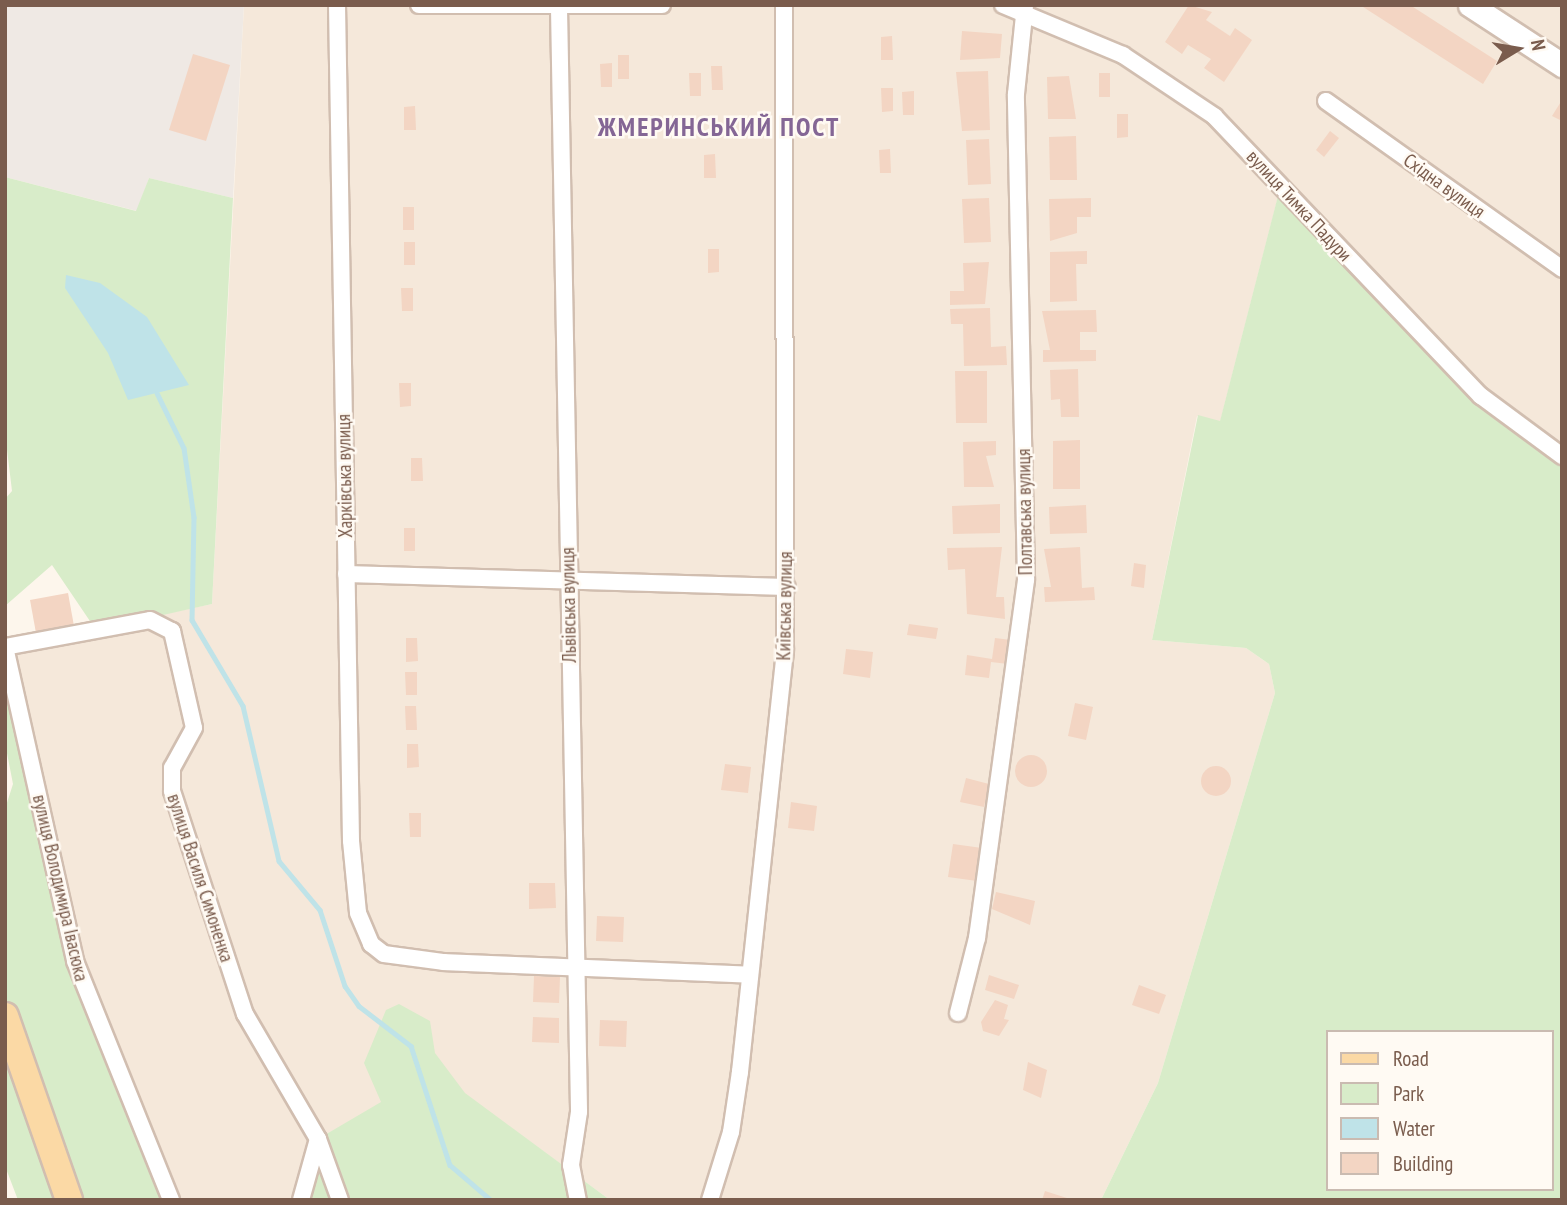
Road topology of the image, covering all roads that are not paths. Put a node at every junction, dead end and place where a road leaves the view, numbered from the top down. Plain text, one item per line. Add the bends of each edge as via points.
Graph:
1 (337, 5) edge
2 (419, 5) edge
3 (662, 5) edge
4 (784, 5) edge
5 (1003, 5) edge
6 (1470, 5) edge
7 (1025, 7) edge
8 (559, 8) junction
9 (1562, 65) edge
10 (1326, 101) dead end
11 (1562, 269) edge
12 (1562, 456) edge
13 (346, 574) junction
14 (568, 582) junction
15 (787, 587) junction
16 (5, 647) edge
17 (578, 967) junction
18 (749, 975) junction
19 (958, 1013) dead end
20 (5, 1016) edge
21 (317, 1139) junction
22 (69, 1200) edge
23 (171, 1200) edge
24 (301, 1200) edge
25 (340, 1200) edge
26 (578, 1200) edge
27 (710, 1200) edge

1 - 13 street, Харківська вулиця
2 - 8 street
3 - 8 street
4 - 15 street, Київська вулиця
5 - 7 street, вулиця Тимка Падури
6 - 9 street
7 - 12 street, вулиця Тимка Падури via 1151,71 1214,116 1481,396
7 - 19 street, Полтавська вулиця via 1016,94 1026,580 977,939
8 - 14 street, Львівська вулиця
10 - 11 street, Східна вулиця
13 - 14 street
13 - 17 street, Харківська вулиця via 351,841 358,913 371,944 406,959
14 - 15 street
14 - 17 street, Львівська вулиця
15 - 18 street, Київська вулиця
16 - 21 street, вулиця Василя Симоненка via 150,620 172,631 194,728 172,768 172,791 245,1014
16 - 23 street, вулиця Володимира Івасюка via 75,961
17 - 18 street
17 - 26 street, Львівська вулиця via 579,1112 571,1166
18 - 27 street, Київська вулиця via 731,1132
20 - 22 main road
21 - 24 street
21 - 25 street

